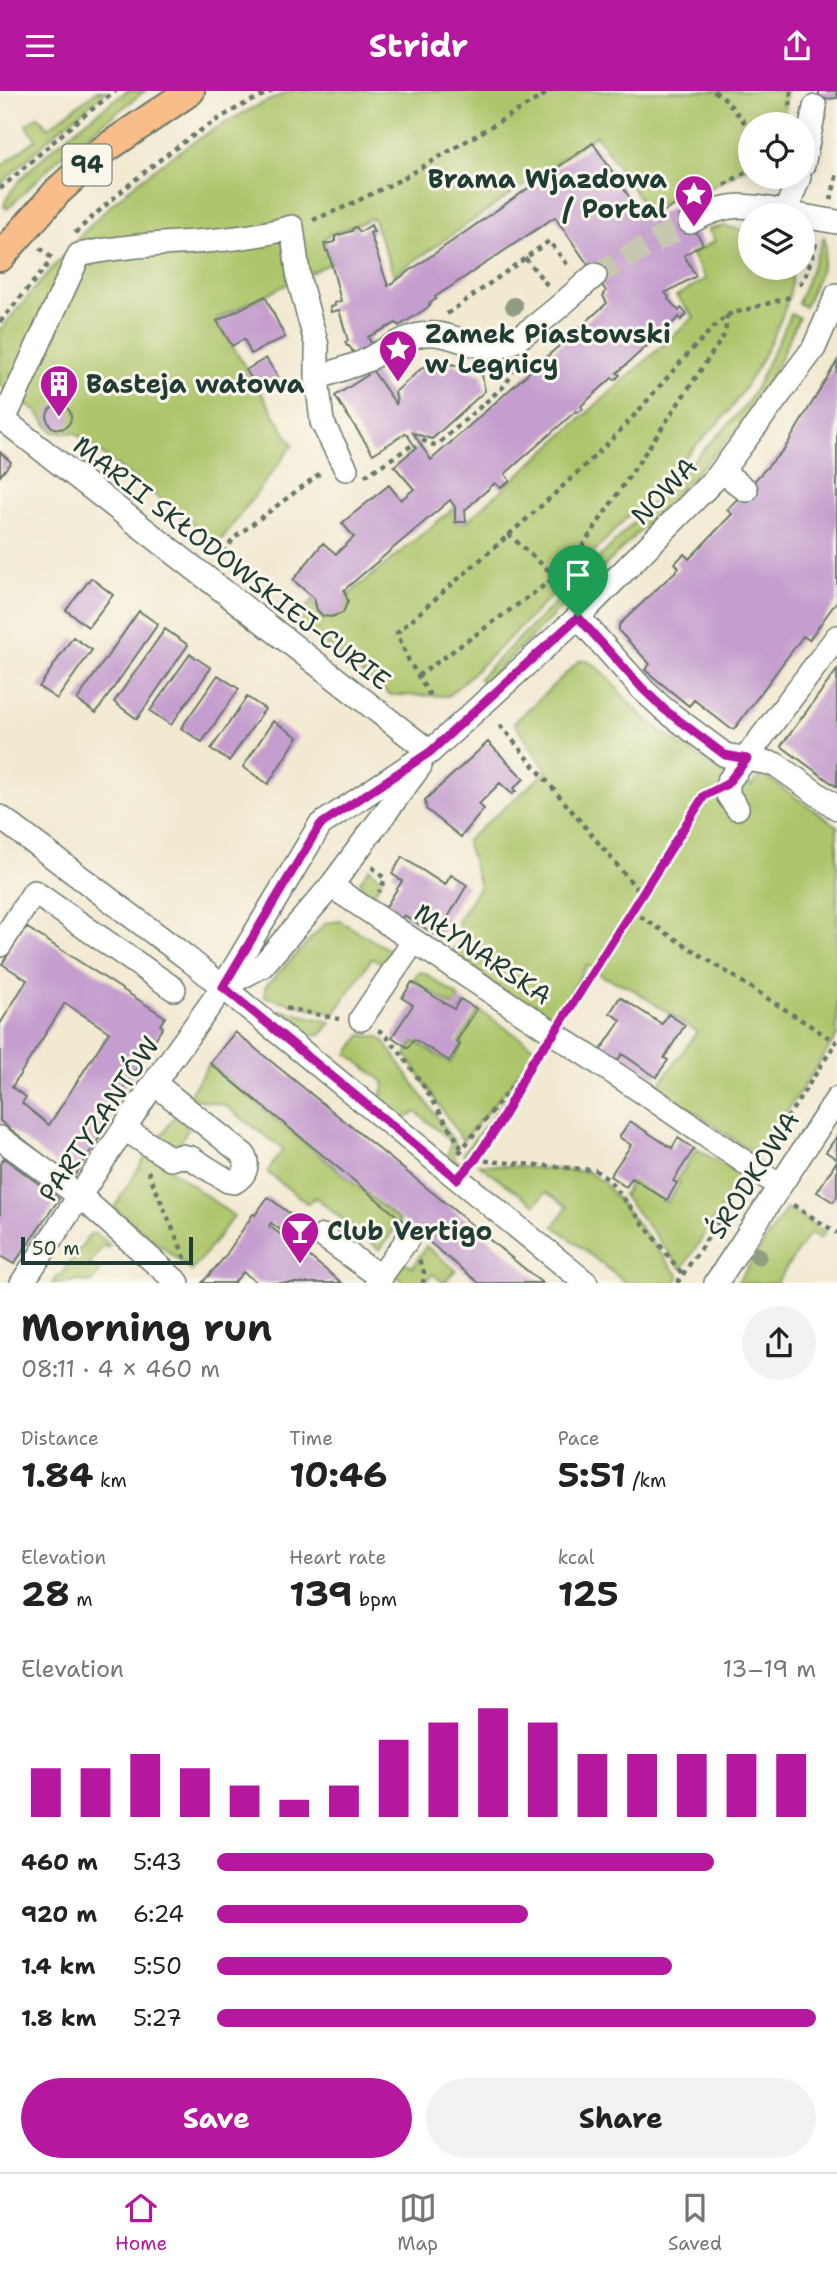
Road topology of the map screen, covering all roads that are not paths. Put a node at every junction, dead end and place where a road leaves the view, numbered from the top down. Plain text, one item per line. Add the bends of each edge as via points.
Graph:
1 (190, 91) edge
2 (815, 107) dead end
3 (814, 112) edge
4 (738, 206) edge
5 (690, 222) tunnel mouth
6 (0, 257) edge
7 (589, 280) tunnel mouth
8 (837, 295) edge
9 (317, 378) junction
10 (2, 419) edge
11 (346, 469) road end
12 (722, 471) junction
13 (746, 490) dead end
14 (578, 617) junction
15 (837, 637) edge
16 (430, 752) junction
17 (747, 759) junction
18 (737, 808) dead end
19 (837, 808) edge
20 (339, 814) junction
21 (0, 817) edge
22 (366, 839) junction
23 (331, 886) junction
24 (414, 941) junction
25 (0, 945) edge
26 (223, 987) junction
27 (174, 989) dead end
28 (358, 1022) road end
29 (154, 1083) junction
30 (837, 1099) edge
31 (125, 1129) junction
32 (0, 1137) edge
33 (778, 1185) junction
34 (81, 1198) junction
35 (323, 1236) dead end
36 (407, 1240) dead end
37 (184, 1276) edge
38 (379, 1279) edge
39 (22, 1283) edge
40 (586, 1283) edge
41 (716, 1283) edge

1 - 6 main road, 94 via 99,153
2 - 3 street
4 - 5 street via 704,213
7 - 9 street via 505,345 486,347 436,334 416,336
8 - 12 street, NOWA via 814,348
9 - 10 street via 317,347 299,280 292,227 195,242 114,247 79,255
9 - 11 street via 322,422
10 - 16 street, MARII SKŁODOWSKIEJ-CURIE
12 - 13 street
12 - 14 street, NOWA
14 - 16 street, NOWA
14 - 17 street via 643,689 675,706 725,755
15 - 17 street
16 - 20 street, PARTYZANTÓW
16 - 22 street
17 - 18 street via 727,784
17 - 19 street via 775,764
20 - 22 street via 362,818
20 - 26 street, PARTYZANTÓW via 320,825
21 - 26 street
22 - 23 street
23 - 24 street, MŁYNARSKA
23 - 26 street via 262,966
24 - 28 street
24 - 33 street, MŁYNARSKA via 545,1045 648,1095
25 - 27 street via 34,893
26 - 29 street, PARTYZANTÓW
26 - 40 street via 462,1173
29 - 31 street, PARTYZANTÓW
29 - 31 street via 244,1155 246,1171 238,1180 228,1181 191,1158 171,1159
30 - 33 street, ŚRODKOWA
31 - 34 street, PARTYZANTÓW
32 - 34 street
33 - 41 street, ŚRODKOWA
34 - 37 street
34 - 39 street, PARTYZANTÓW
35 - 38 street
36 - 38 street

